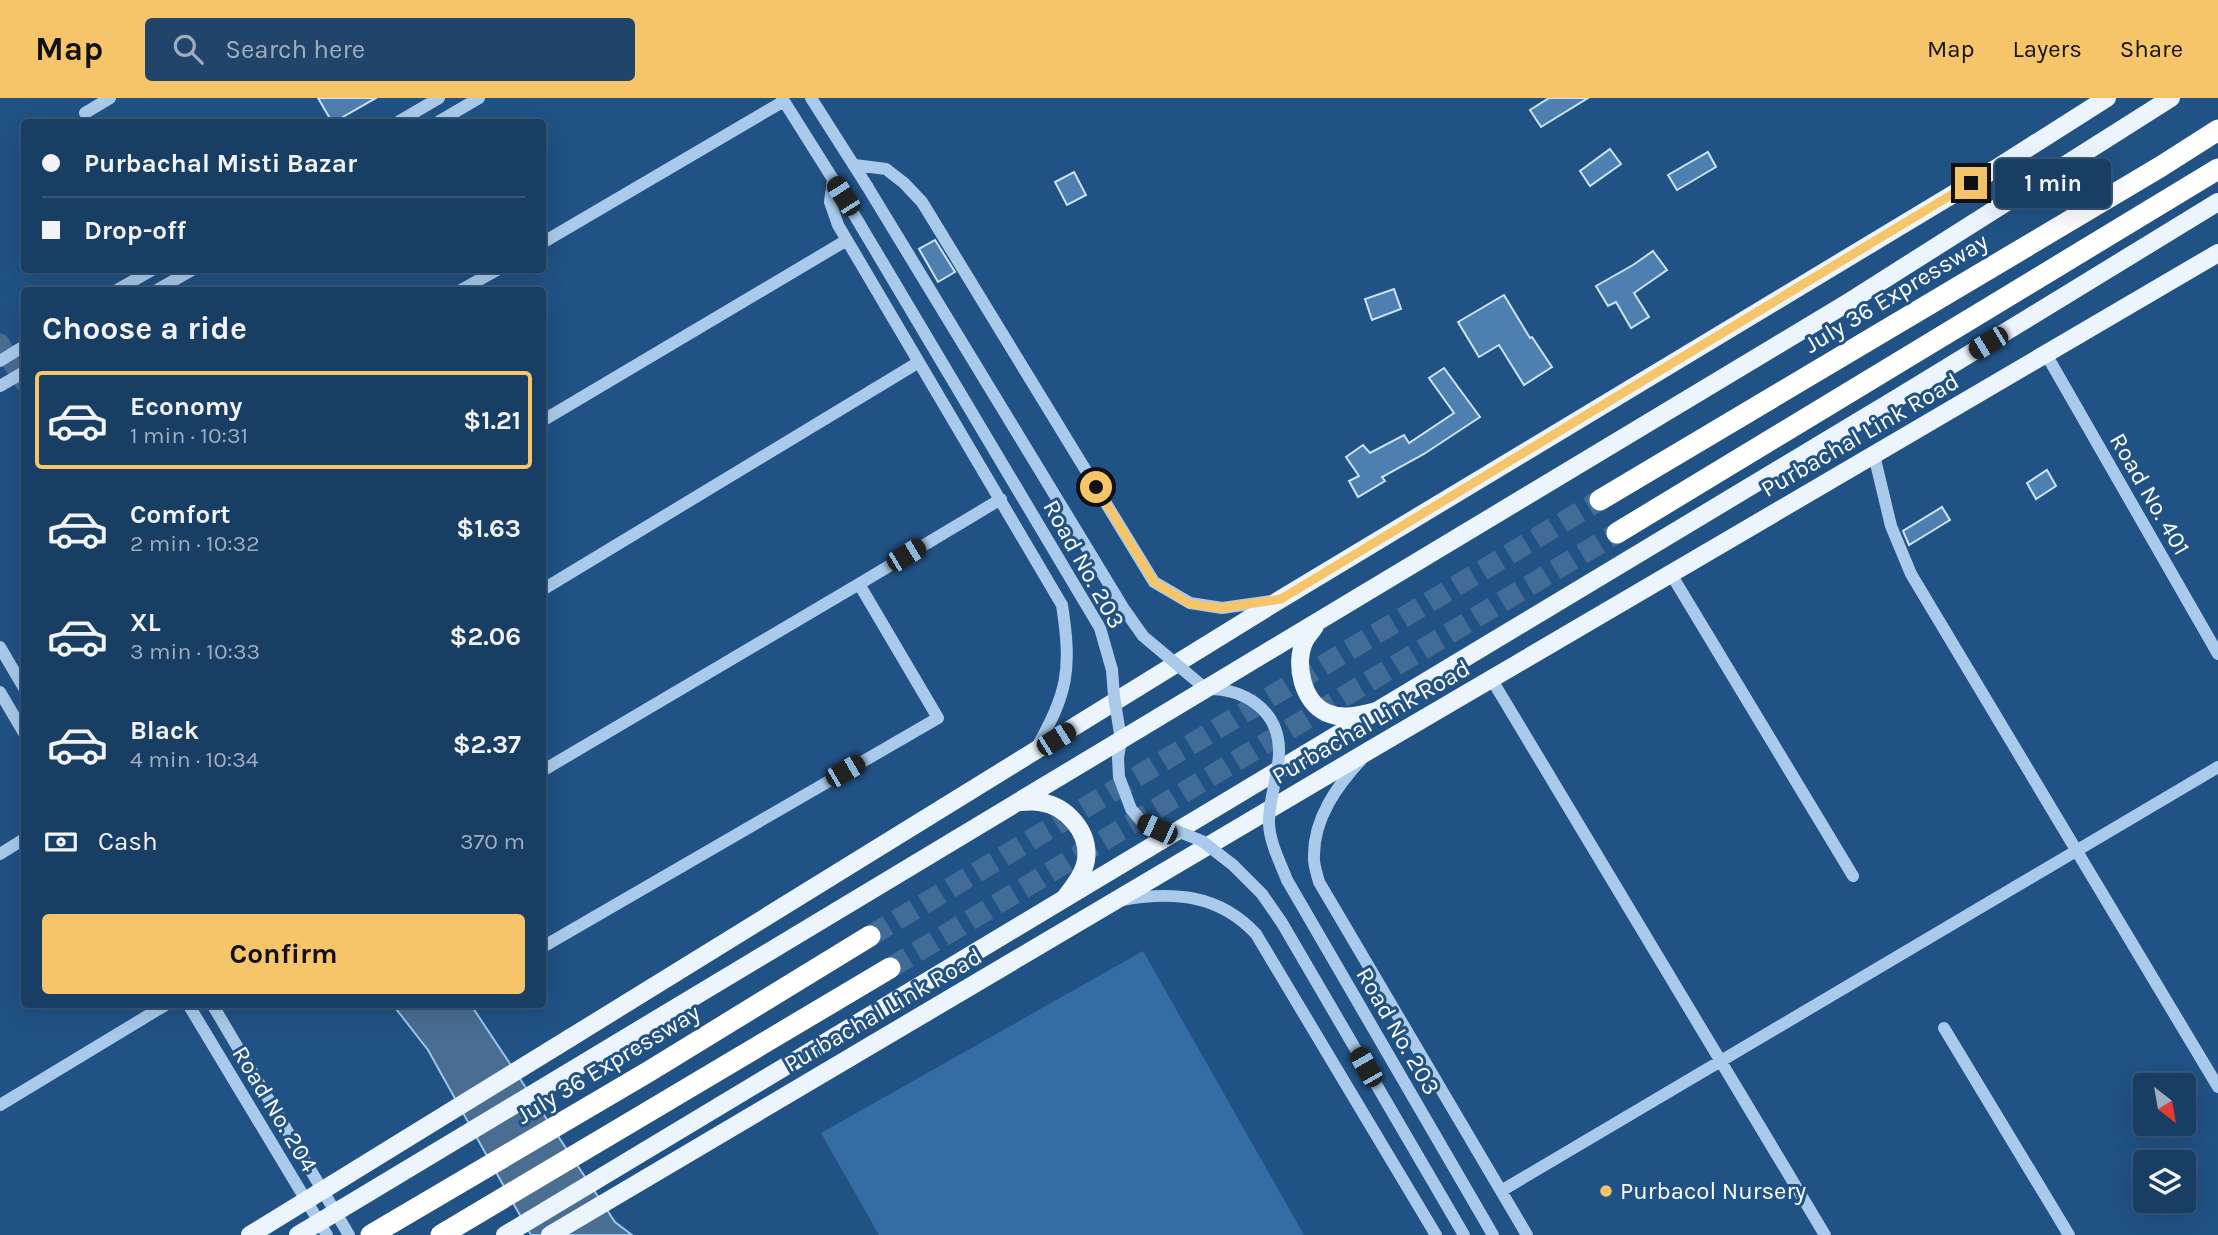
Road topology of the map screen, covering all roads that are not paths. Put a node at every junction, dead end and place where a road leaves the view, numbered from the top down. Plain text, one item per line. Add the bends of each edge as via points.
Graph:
1 (110, 98) edge
2 (439, 98) edge
3 (479, 98) edge
4 (811, 98) edge
5 (2107, 98) edge
6 (2171, 98) edge
7 (783, 100) edge
8 (85, 113) dead end
9 (403, 119) edge
10 (443, 119) edge
11 (2218, 130) edge
12 (855, 165) junction
13 (2218, 169) edge
14 (832, 179) junction
15 (2218, 202) edge
16 (847, 240) junction
17 (546, 241) edge
18 (2218, 253) edge
19 (147, 273) edge
20 (187, 273) edge
21 (492, 273) edge
22 (122, 287) edge
23 (163, 287) edge
24 (466, 287) edge
25 (21, 348) edge
26 (2046, 354) junction
27 (0, 360) edge
28 (919, 362) junction
29 (21, 374) edge
30 (0, 386) edge
31 (546, 419) edge
32 (1874, 455) junction
33 (1001, 499) junction
34 (1600, 500) tunnel mouth
35 (1617, 533) tunnel mouth
36 (1671, 575) junction
37 (859, 584) junction
38 (546, 588) edge
39 (1281, 599) junction
40 (1319, 621) junction
41 (0, 647) edge
42 (2218, 654) edge
43 (1492, 680) junction
44 (21, 683) edge
45 (1206, 689) junction
46 (0, 692) edge
47 (1377, 711) junction
48 (21, 728) edge
49 (1121, 740) junction
50 (1370, 750) junction
51 (1033, 753) junction
52 (2218, 767) edge
53 (546, 769) edge
54 (1276, 772) junction
55 (1018, 802) junction
56 (1177, 831) junction
57 (21, 841) edge
58 (2077, 850) junction
59 (0, 854) edge
60 (1853, 876) dead end
61 (1065, 898) junction
62 (1116, 901) junction
63 (870, 936) tunnel mouth
64 (546, 945) dead end
65 (890, 968) tunnel mouth
66 (160, 1008) edge
67 (190, 1008) edge
68 (214, 1008) edge
69 (1944, 1028) dead end
70 (1721, 1061) junction
71 (2218, 1087) edge
72 (0, 1105) edge
73 (1501, 1191) junction
74 (250, 1235) edge
75 (298, 1235) edge
76 (327, 1235) edge
77 (349, 1235) edge
78 (371, 1235) edge
79 (441, 1235) edge
80 (505, 1235) edge
81 (550, 1235) edge
82 (1436, 1235) edge
83 (1464, 1235) edge
84 (1493, 1235) edge
85 (1527, 1235) edge
86 (1825, 1235) edge
87 (2069, 1235) edge

1 - 8 street
2 - 9 street
3 - 10 street
4 - 12 street, Road No. 203
5 - 39 main road
6 - 40 main road, bridge via 1844,305
7 - 14 street, Road No. 203
7 - 17 street
11 - 34 highway, July 36 Expressway
12 - 39 street, Road No. 203 via 886,169 922,202 1154,582 1190,604 1222,608
12 - 45 street, Road No. 203, bridge via 1124,609 1143,636
13 - 35 highway
14 - 16 street, Road No. 203 via 830,202
14 - 49 street, Road No. 203, bridge via 1100,628 1112,670
15 - 47 main road
16 - 28 street, Road No. 203
16 - 31 street
18 - 26 main road, Purbachal Link Road
19 - 22 street
20 - 23 street
21 - 24 street
25 - 27 street
26 - 32 main road, Purbachal Link Road
26 - 42 street, Road No. 401
28 - 33 street, Road No. 203
28 - 38 street
29 - 30 street
32 - 36 main road, Purbachal Link Road
32 - 58 street via 1891,526 1911,574
33 - 37 street
33 - 51 street, Road No. 203 via 1062,605 1067,642 1063,692
36 - 43 main road, Purbachal Link Road
36 - 60 street
37 - 53 street
37 - 64 street via 938,718
39 - 51 main road
40 - 45 main road, bridge
40 - 47 main road, bridge via 1301,655 1300,668 1311,699 1325,713 1339,716
41 - 44 street
43 - 50 main road, Purbachal Link Road
43 - 70 street
45 - 49 main road, bridge
45 - 54 street, Road No. 203, bridge via 1236,691 1255,701 1269,717 1280,751
46 - 48 street
47 - 54 main road, bridge
49 - 55 main road, bridge
49 - 56 street, Road No. 203, bridge via 1119,777 1130,809 1157,829
50 - 62 main road, Purbachal Link Road
50 - 73 street, Road No. 203 via 1328,804 1314,855 1319,883
51 - 74 main road, bridge
52 - 58 street
54 - 56 main road
54 - 84 street, Road No. 203, bridge via 1269,824 1287,880
55 - 61 main road, bridge via 1060,808 1084,839 1086,859
55 - 75 main road, bridge
56 - 61 main road, bridge
56 - 83 street, Road No. 203, bridge via 1202,841 1262,894
57 - 59 street
58 - 70 street
58 - 71 street
61 - 80 main road
62 - 81 main road, Purbachal Link Road
62 - 82 street via 1148,895 1202,900 1242,918 1256,934
63 - 78 highway, July 36 Expressway
65 - 79 highway
66 - 72 street
67 - 76 street, Road No. 204
68 - 77 street, Road No. 204
69 - 87 street
70 - 73 street
70 - 86 street
73 - 85 street, Road No. 203

